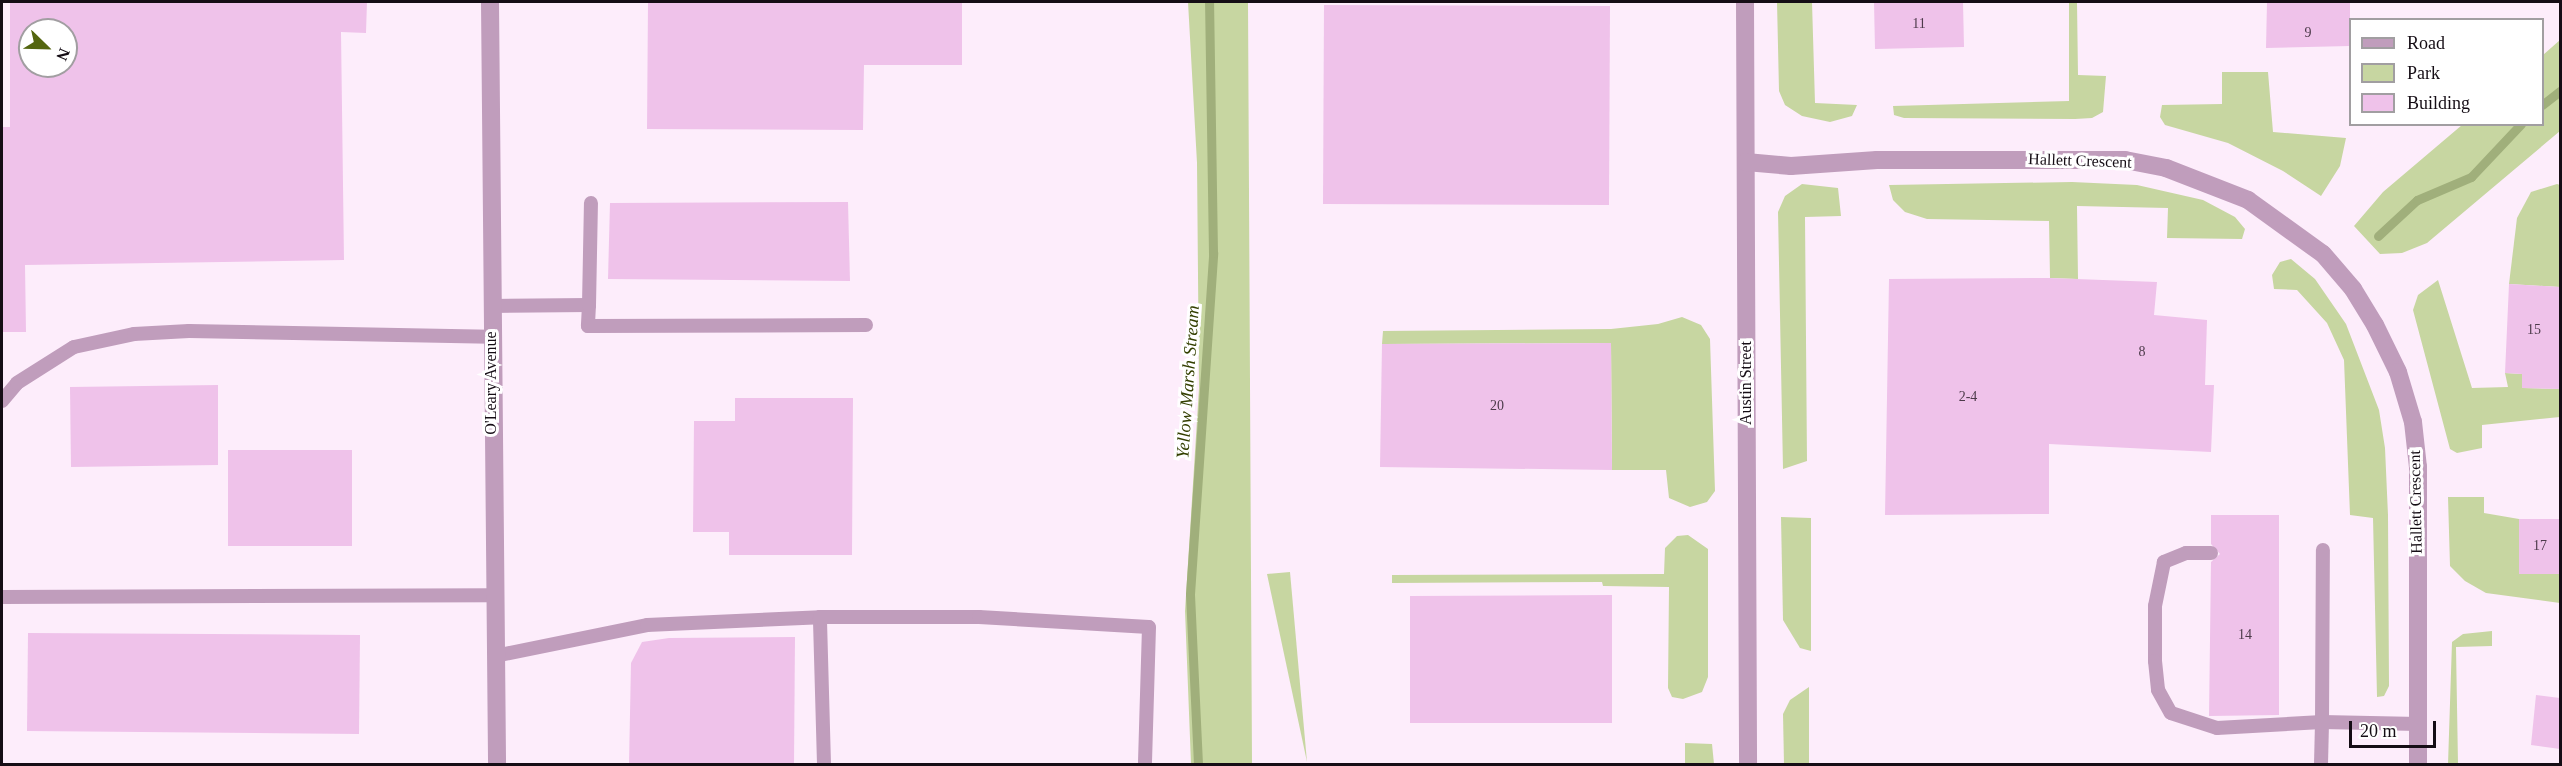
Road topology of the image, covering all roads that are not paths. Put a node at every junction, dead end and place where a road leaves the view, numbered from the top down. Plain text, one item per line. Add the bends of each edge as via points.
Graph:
1 (490, 2) edge
2 (1745, 2) edge
3 (1746, 162) junction
4 (591, 204) dead end
5 (589, 305) junction
6 (491, 306) junction
7 (866, 325) dead end
8 (490, 337) junction
9 (2, 401) edge
10 (2324, 550) dead end
11 (2211, 553) dead end
12 (493, 595) junction
13 (2, 597) edge
14 (820, 617) junction
15 (495, 656) junction
16 (2322, 722) junction
17 (2419, 724) junction
18 (496, 765) edge
19 (824, 765) edge
20 (1145, 765) edge
21 (1748, 765) edge
22 (2321, 765) edge
23 (2418, 765) edge

1 - 6 street, O'Leary Avenue
2 - 3 street, Austin Street
3 - 17 street, Hallett Crescent via 1791,166 1877,160 2126,160 2166,168 2248,200 2323,254 2353,289 2375,326 2398,372 2413,422 2418,467
3 - 21 street, Austin Street
4 - 5 lane
5 - 6 lane
5 - 7 lane via 588,326
6 - 8 street, O'Leary Avenue
8 - 9 lane via 189,331 134,334 74,347 17,383
8 - 12 street, O'Leary Avenue
10 - 16 lane
11 - 16 lane via 2186,553 2164,562 2155,606 2155,662 2158,690 2171,713 2217,728
12 - 13 lane
12 - 15 street, O'Leary Avenue
14 - 15 lane via 647,625
14 - 19 lane
14 - 20 lane via 979,617 1149,627
15 - 18 street, O'Leary Avenue
16 - 17 lane
16 - 22 lane
17 - 23 street, Hallett Crescent

